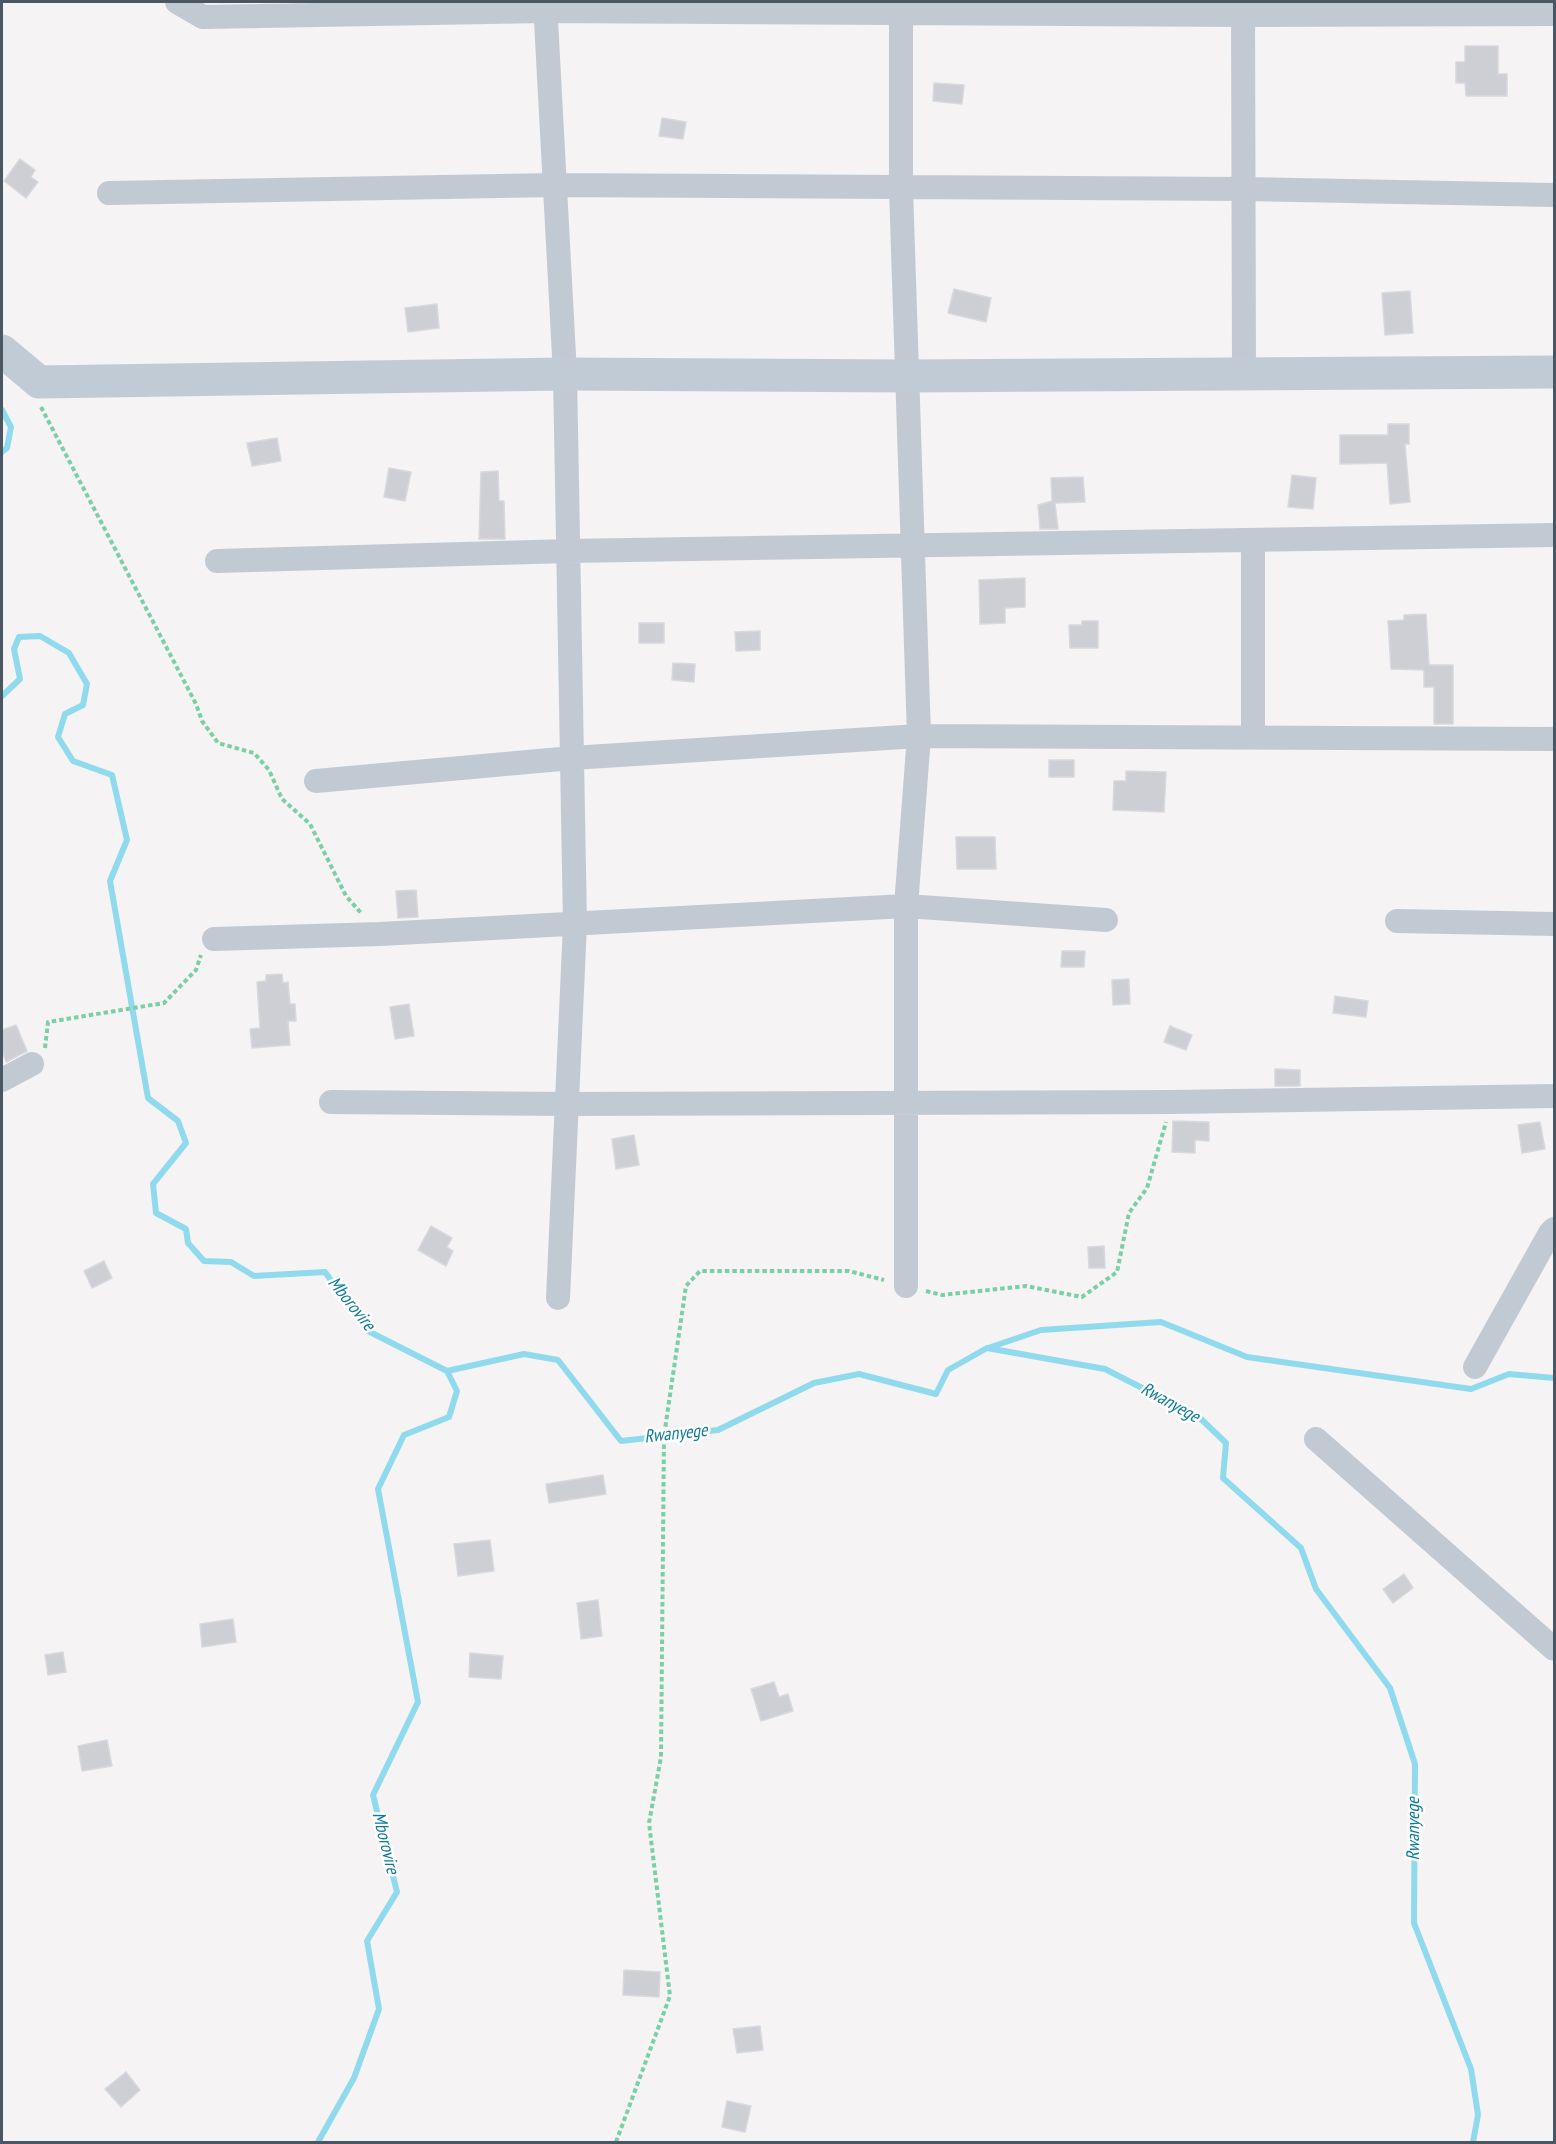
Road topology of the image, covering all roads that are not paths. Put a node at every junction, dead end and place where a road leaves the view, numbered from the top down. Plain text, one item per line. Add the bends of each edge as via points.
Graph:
1 (177, 2) edge
2 (545, 6) edge
3 (901, 7) edge
4 (1243, 8) edge
5 (1554, 14) edge
6 (555, 185) junction
7 (901, 189) junction
8 (1244, 189) junction
9 (109, 193) dead end
10 (1554, 195) edge
11 (2, 351) edge
12 (1554, 372) edge
13 (1244, 373) junction
14 (565, 374) junction
15 (907, 376) junction
16 (1554, 535) edge
17 (1253, 540) junction
18 (914, 546) junction
19 (568, 551) junction
20 (218, 561) dead end
21 (919, 736) junction
22 (1253, 737) junction
23 (1554, 739) edge
24 (572, 758) junction
25 (316, 781) dead end
26 (906, 906) junction
27 (1106, 920) dead end
28 (1397, 921) dead end
29 (575, 924) junction
30 (1554, 924) edge
31 (214, 939) road end
32 (32, 1064) road end
33 (2, 1080) edge
34 (1554, 1096) edge
35 (331, 1102) dead end
36 (905, 1103) junction
37 (568, 1104) junction
38 (1554, 1229) edge
39 (906, 1286) road end
40 (558, 1298) dead end
41 (1475, 1367) dead end
42 (1316, 1439) dead end
43 (1554, 1649) edge

1 - 2 street via 203,16
2 - 3 street
2 - 6 street
3 - 4 street
3 - 7 street
4 - 5 street
4 - 8 street
6 - 7 street
6 - 9 street
6 - 14 street
7 - 8 street
7 - 15 street
8 - 10 street
8 - 13 street
11 - 14 street via 39,382
12 - 13 street
13 - 15 street
14 - 15 street
14 - 19 street
15 - 18 street
16 - 17 street
17 - 18 street
17 - 22 street
18 - 19 street
18 - 21 street
19 - 20 street
19 - 24 street
21 - 22 street
21 - 24 street
21 - 26 street
22 - 23 street
24 - 25 street
24 - 29 street
26 - 27 street
26 - 29 street
26 - 36 street
28 - 30 street
29 - 31 street
29 - 37 street
32 - 33 street
34 - 36 street
35 - 37 street
36 - 37 street
36 - 39 street
37 - 40 street
38 - 41 street
42 - 43 street

